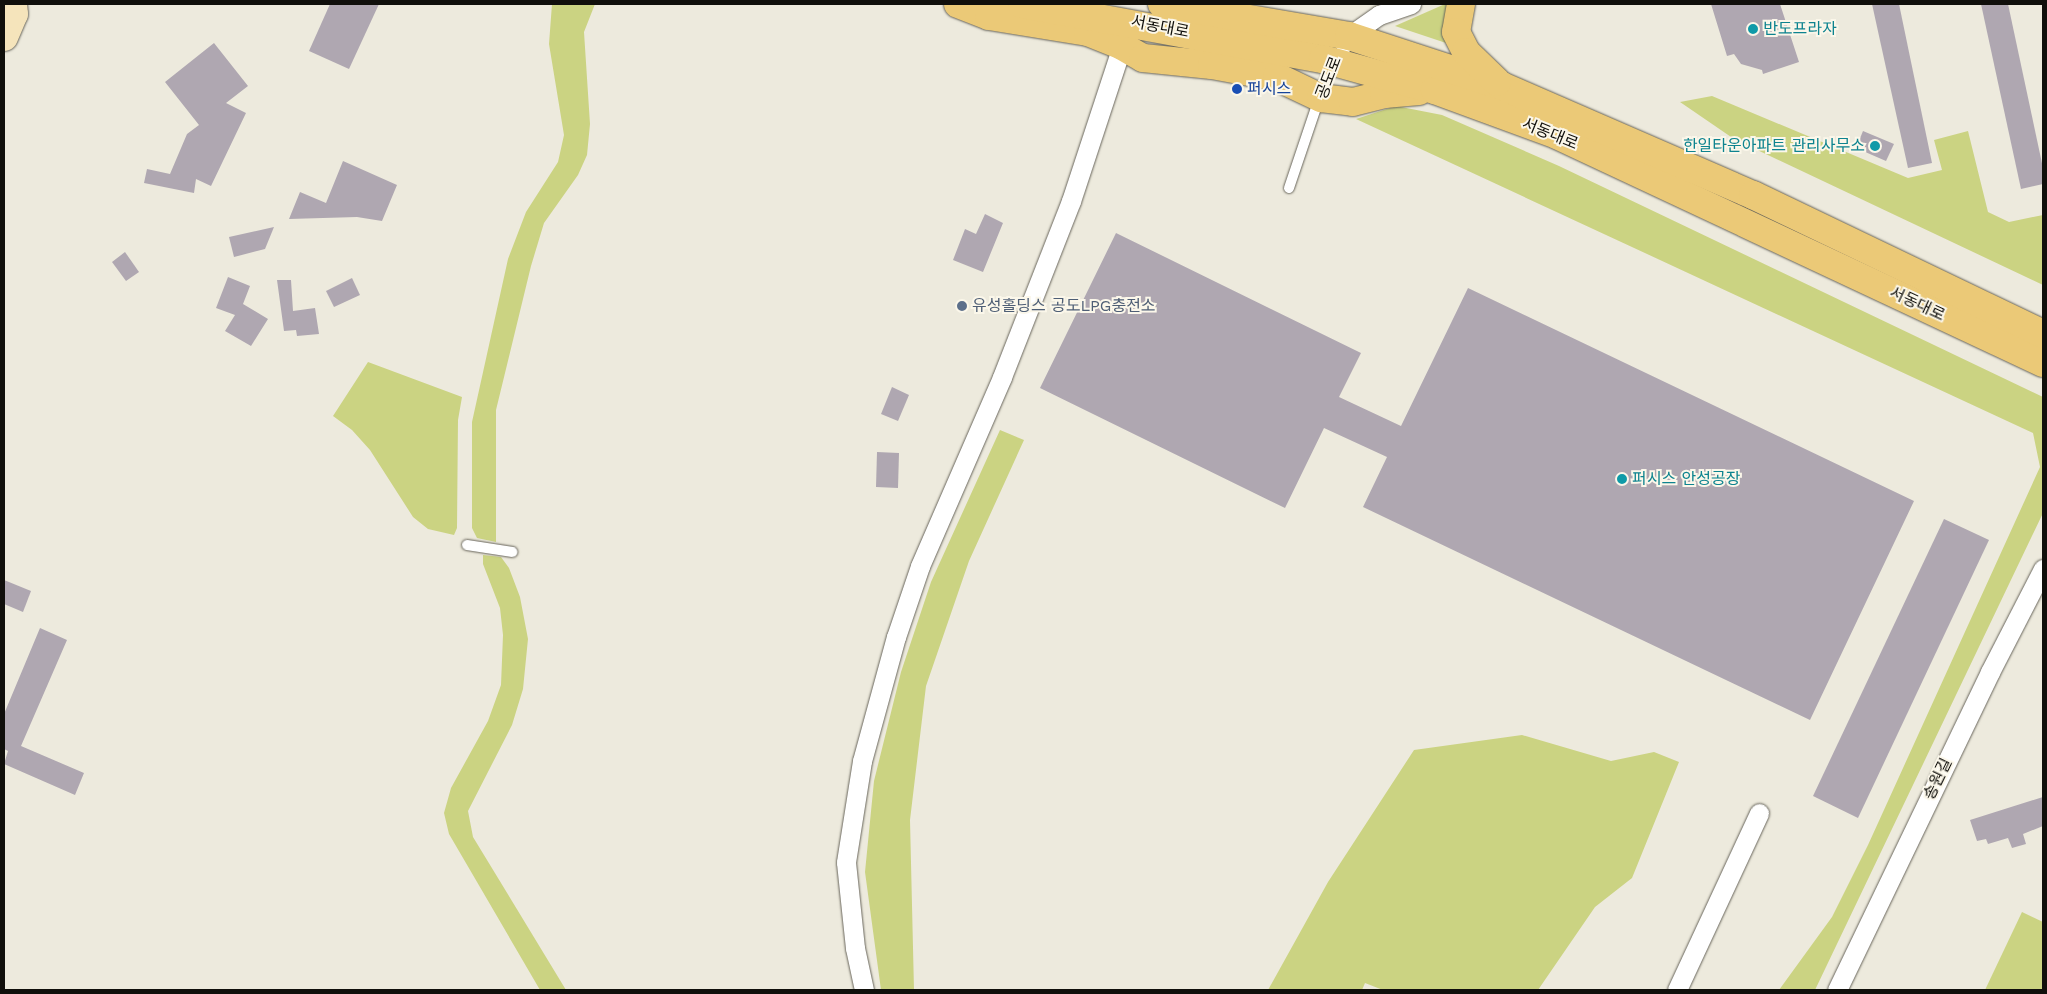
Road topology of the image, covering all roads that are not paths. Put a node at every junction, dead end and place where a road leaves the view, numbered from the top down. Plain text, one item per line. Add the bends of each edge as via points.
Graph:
1 (13, 4) edge
2 (958, 4) edge
3 (1022, 4) edge
4 (1162, 4) edge
5 (1411, 4) edge
6 (1461, 4) edge
7 (1199, 6) edge
8 (1349, 36) junction
9 (4, 37) edge
10 (1122, 46) junction
11 (1332, 62) junction
12 (1502, 86) junction
13 (1435, 90) junction
14 (1321, 98) junction
15 (1289, 188) dead end
16 (2043, 334) edge
17 (2043, 364) edge
18 (467, 545) dead end
19 (512, 552) dead end
20 (2043, 569) edge
21 (1759, 813) dead end
22 (864, 990) edge
23 (1677, 990) edge
24 (1837, 990) edge

1 - 9 main road via 14,14
2 - 10 main road via 989,16 1088,32
3 - 11 main road, 서동대로
4 - 7 main road, 서동대로
5 - 8 street, 공도로 via 1379,15
6 - 12 main road via 1456,32 1466,52
7 - 8 main road, 서동대로
8 - 11 street, 공도로
8 - 12 main road, 서동대로
10 - 14 main road via 1143,58 1212,65 1277,77
10 - 22 street via 1071,201 1002,377 920,566 896,637 867,742 846,862 854,948
11 - 13 main road, 서동대로
11 - 14 lane, 공도로
12 - 16 main road, 서동대로 via 1753,195
13 - 14 main road via 1384,94 1353,102
13 - 17 main road, 서동대로 via 1557,135
14 - 15 lane, 공도로
18 - 19 lane
20 - 24 street, 송원길
21 - 23 street

